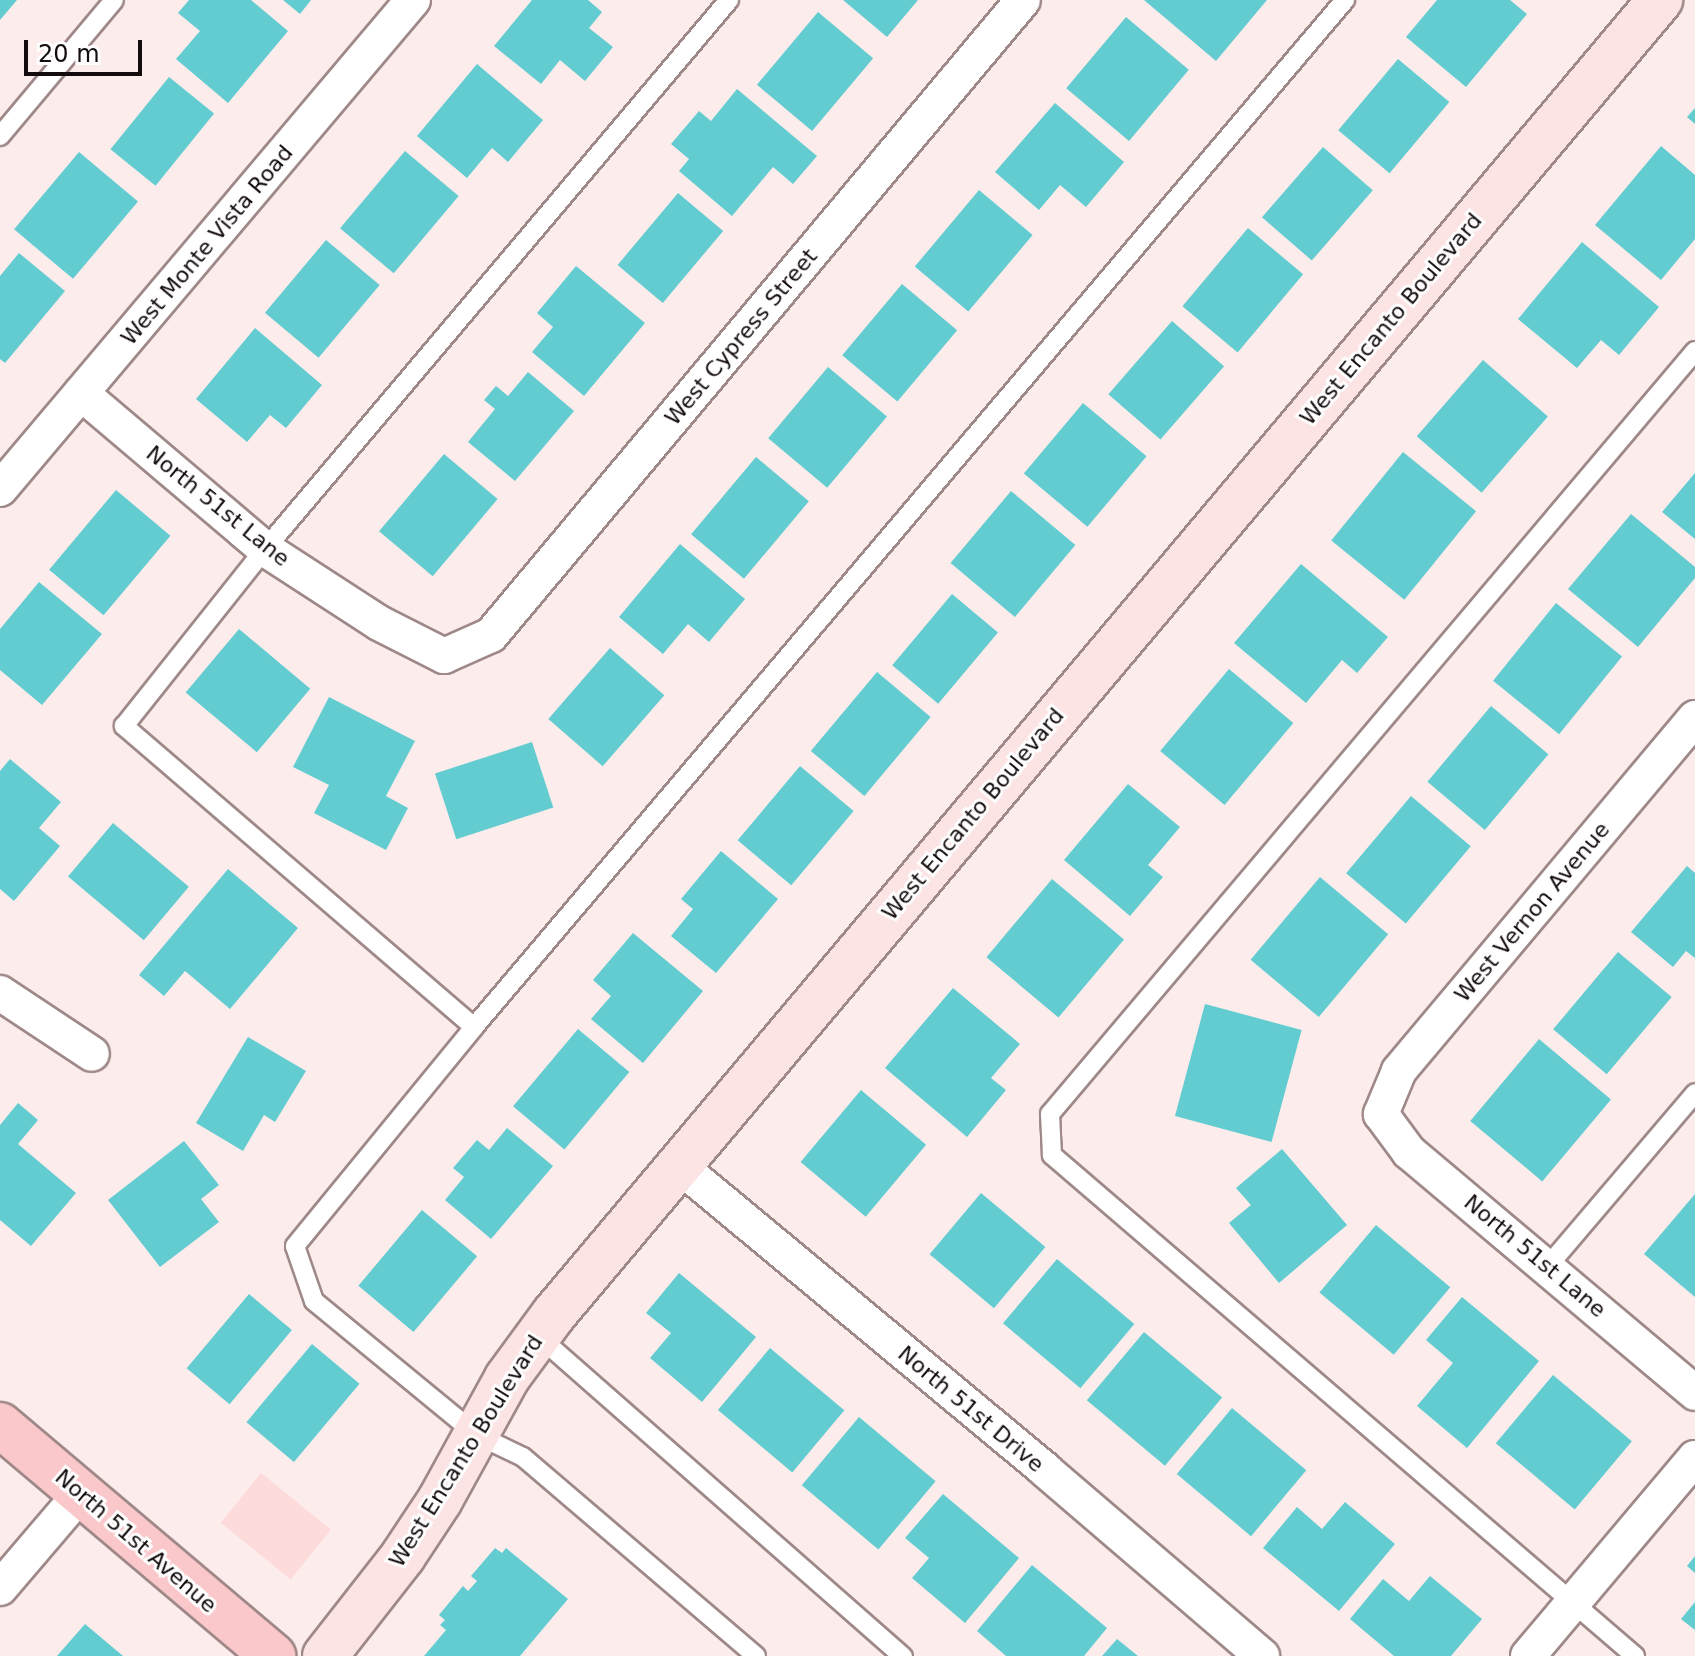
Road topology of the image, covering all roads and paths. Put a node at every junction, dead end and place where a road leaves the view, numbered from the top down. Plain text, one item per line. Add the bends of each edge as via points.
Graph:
1 (114, 0) edge
2 (413, 0) edge
3 (729, 0) edge
4 (1023, 0) edge
5 (1345, 0) edge
6 (1660, 0) edge
7 (0, 136) edge
8 (1695, 351) edge
9 (81, 393) junction
10 (0, 489) edge
11 (265, 549) junction
12 (444, 656) joint
13 (1695, 718) edge
14 (0, 993) edge
15 (474, 1027) junction
16 (92, 1054) dead end
17 (1695, 1093) edge
18 (1381, 1114) joint
19 (677, 1164) junction
20 (1548, 1266) junction
21 (537, 1335) junction
22 (1695, 1393) edge
23 (0, 1425) edge
24 (477, 1435) junction
25 (1695, 1458) edge
26 (81, 1493) junction
27 (0, 1588) edge
28 (1572, 1603) junction
29 (273, 1656) edge
30 (325, 1656) edge
31 (756, 1656) edge
32 (903, 1656) edge
33 (1262, 1656) edge
34 (1528, 1656) edge
35 (1635, 1656) edge

1 - 7 lane
2 - 9 street, West Monte Vista Road
3 - 11 lane
4 - 12 street, West Cypress Street via 491,635
5 - 15 lane
6 - 19 street, West Encanto Boulevard
8 - 28 lane via 1050,1114 1052,1155
9 - 10 street, West Monte Vista Road
9 - 11 street, North 51st Lane
11 - 12 street, North 51st Lane via 379,623
11 - 15 lane via 124,726
13 - 18 street, West Vernon Avenue via 1399,1071
14 - 16 street
15 - 24 lane via 295,1246 314,1301
17 - 20 lane
18 - 20 street, North 51st Lane via 1409,1152
19 - 21 street, West Encanto Boulevard
19 - 33 street, North 51st Drive
20 - 22 street, North 51st Lane
21 - 24 street, West Encanto Boulevard
21 - 32 lane
23 - 26 main road, North 51st Avenue
24 - 30 street, West Encanto Boulevard via 403,1556
24 - 31 lane via 523,1457
25 - 28 street
26 - 27 street
26 - 29 main road, North 51st Avenue
28 - 34 street
28 - 35 lane

